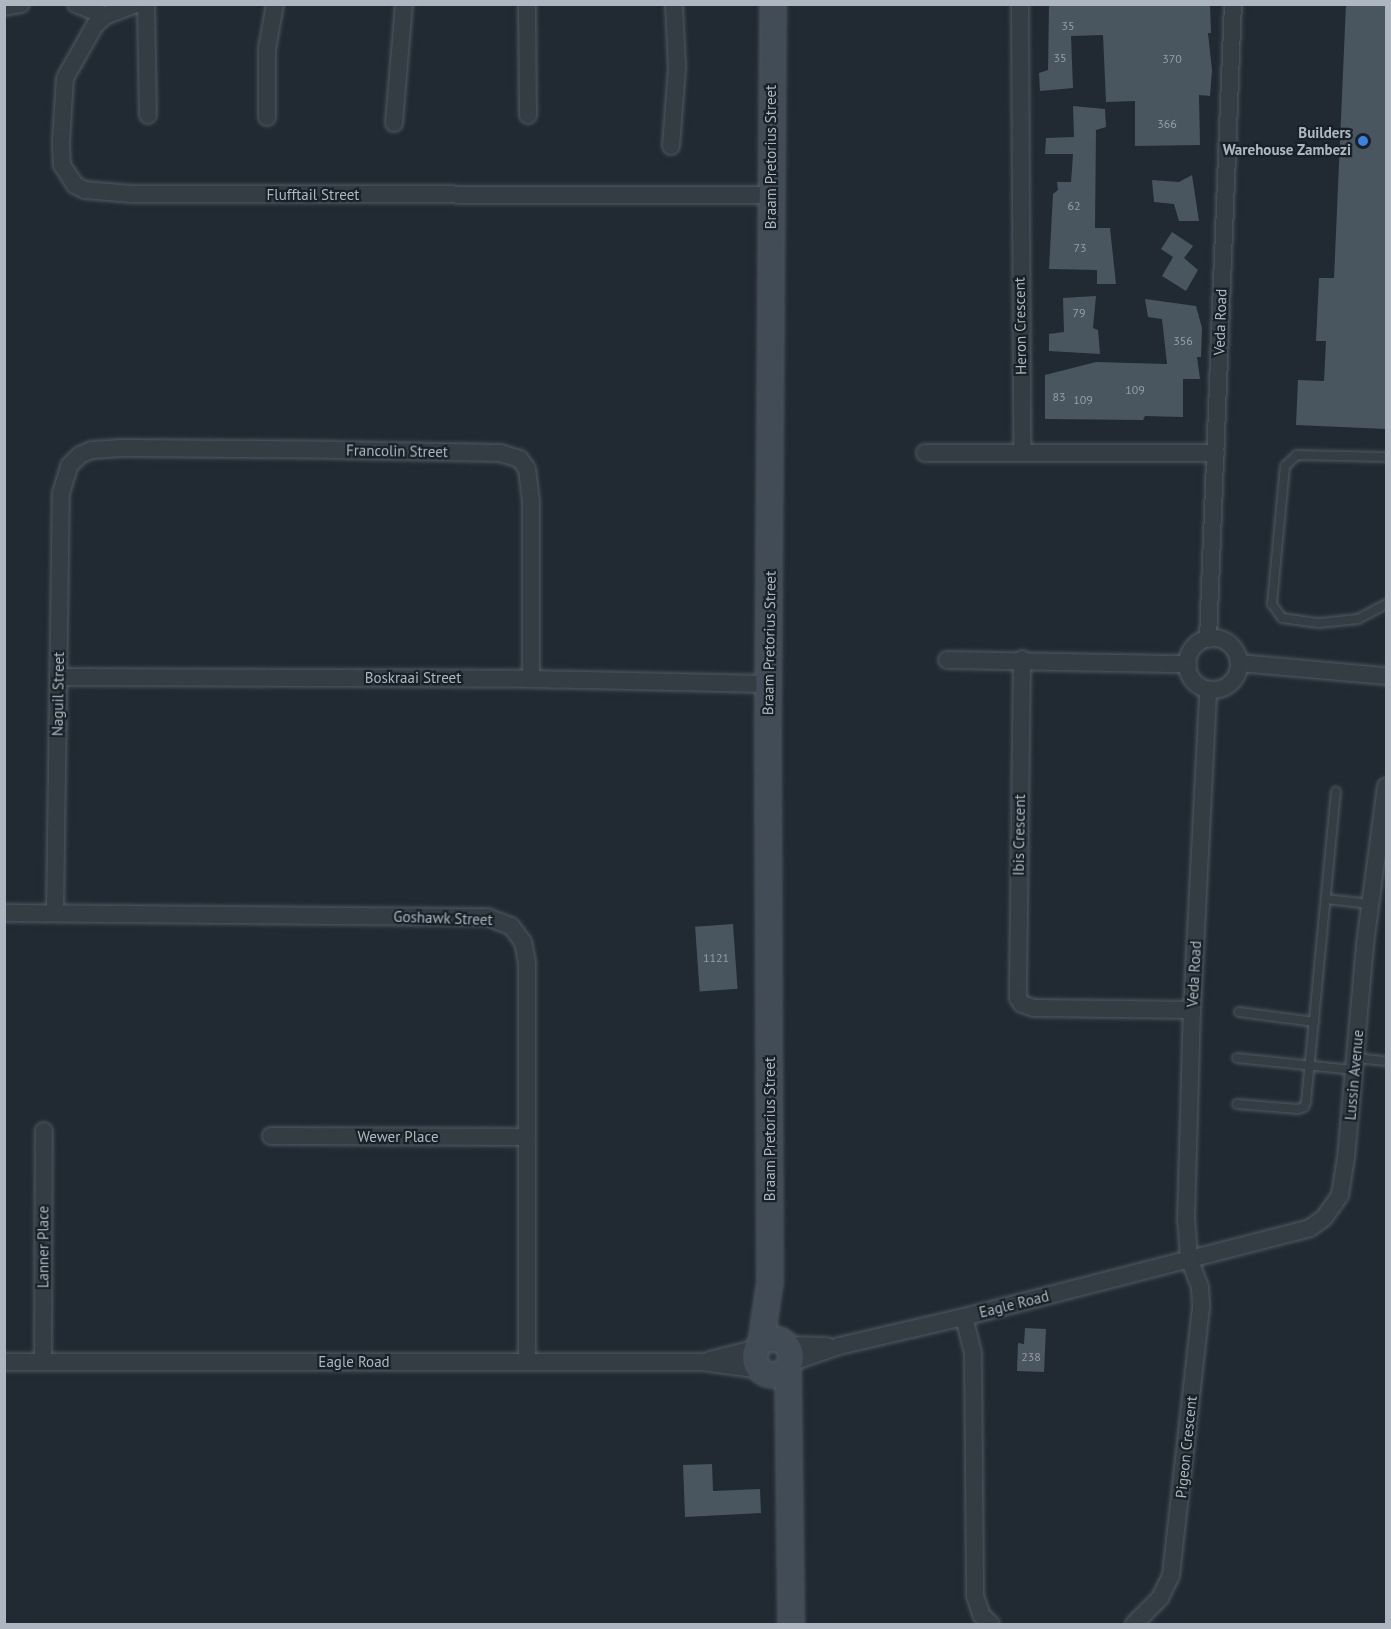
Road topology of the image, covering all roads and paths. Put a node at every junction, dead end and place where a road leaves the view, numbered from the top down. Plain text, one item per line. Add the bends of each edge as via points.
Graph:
1 (21, 4) edge
2 (76, 4) edge
3 (136, 4) edge
4 (146, 4) edge
5 (276, 4) edge
6 (404, 4) edge
7 (527, 4) edge
8 (674, 4) edge
9 (773, 4) edge
10 (1020, 4) edge
11 (1233, 4) edge
12 (4, 7) edge
13 (105, 16) junction
14 (148, 115) dead end
15 (528, 115) dead end
16 (267, 117) dead end
17 (394, 123) dead end
18 (671, 146) dead end
19 (771, 195) junction
20 (1022, 452) junction
21 (925, 453) dead end
22 (1216, 453) junction
23 (1386, 457) edge
24 (64, 477) joint
25 (1386, 604) edge
26 (1208, 639) junction
27 (1022, 659) junction
28 (947, 660) dead end
29 (1239, 663) junction
30 (1188, 664) junction
31 (1386, 676) edge
32 (58, 677) junction
33 (531, 679) junction
34 (768, 684) junction
35 (1208, 689) junction
36 (1386, 786) edge
37 (1336, 791) dead end
38 (1326, 899) junction
39 (1370, 904) junction
40 (4, 913) edge
41 (55, 913) junction
42 (1192, 1010) junction
43 (1239, 1012) dead end
44 (1314, 1022) junction
45 (1237, 1058) dead end
46 (1386, 1060) edge
47 (1355, 1064) junction
48 (1310, 1066) junction
49 (1237, 1104) dead end
50 (44, 1131) dead end
51 (271, 1136) dead end
52 (526, 1137) junction
53 (1189, 1259) junction
54 (964, 1317) junction
55 (774, 1356) junction
56 (4, 1362) edge
57 (43, 1362) junction
58 (527, 1362) junction
59 (791, 1624) edge
60 (991, 1624) edge
61 (1134, 1624) edge

1 - 12 street
2 - 13 street
3 - 13 street
4 - 14 street
5 - 16 street via 267,49
6 - 17 street
7 - 15 street
8 - 18 street via 677,68
9 - 19 street, Braam Pretorius Street
10 - 20 street, Heron Crescent
11 - 22 street, Veda Road
13 - 19 street, Flufftail Street via 95,25 65,78 62,165 75,185 86,190 132,194
19 - 34 street, Braam Pretorius Street
20 - 21 street
20 - 22 street
22 - 26 street, Veda Road
23 - 25 lane via 1297,455 1285,466 1272,604 1282,618 1319,623 1358,619
24 - 32 street, Naguil Street
24 - 33 street, Francolin Street via 74,460 103,448 501,453 520,459 528,469 531,502
26 - 29 street via 1220,639 1230,645
26 - 30 street via 1194,647
27 - 28 street
27 - 30 street
27 - 42 street, Ibis Crescent via 1018,998 1034,1008
29 - 31 street
29 - 35 street via 1231,683
30 - 35 street via 1193,680
32 - 33 street, Boskraai Street
32 - 41 street, Naguil Street
33 - 34 street, Boskraai Street
34 - 55 street, Braam Pretorius Street via 770,1282
35 - 42 street, Veda Road
36 - 39 street, Lussin Avenue
37 - 38 lane
38 - 39 lane
38 - 44 lane
39 - 47 street, Lussin Avenue
40 - 41 street, Goshawk Street
41 - 52 street, Goshawk Street via 487,917 502,921 521,936 526,950
42 - 53 street, Veda Road via 1186,1220
43 - 44 lane
44 - 48 lane
45 - 48 lane
46 - 47 lane
47 - 48 lane
47 - 53 street, Lussin Avenue via 1342,1187 1333,1208 1310,1228
48 - 49 lane via 1304,1107 1298,1110
50 - 57 street, Lanner Place
51 - 52 street, Wewer Place
52 - 58 street, Goshawk Street
53 - 54 street, Eagle Road
53 - 61 street, Pigeon Crescent via 1200,1287 1201,1306 1175,1554 1166,1588
54 - 55 street, Eagle Road via 839,1346
54 - 60 street via 972,1354 975,1596 982,1616
55 - 58 street, Eagle Road via 703,1362
55 - 59 street, Braam Pretorius Street via 787,1423
56 - 57 street, Eagle Road
57 - 58 street, Eagle Road

